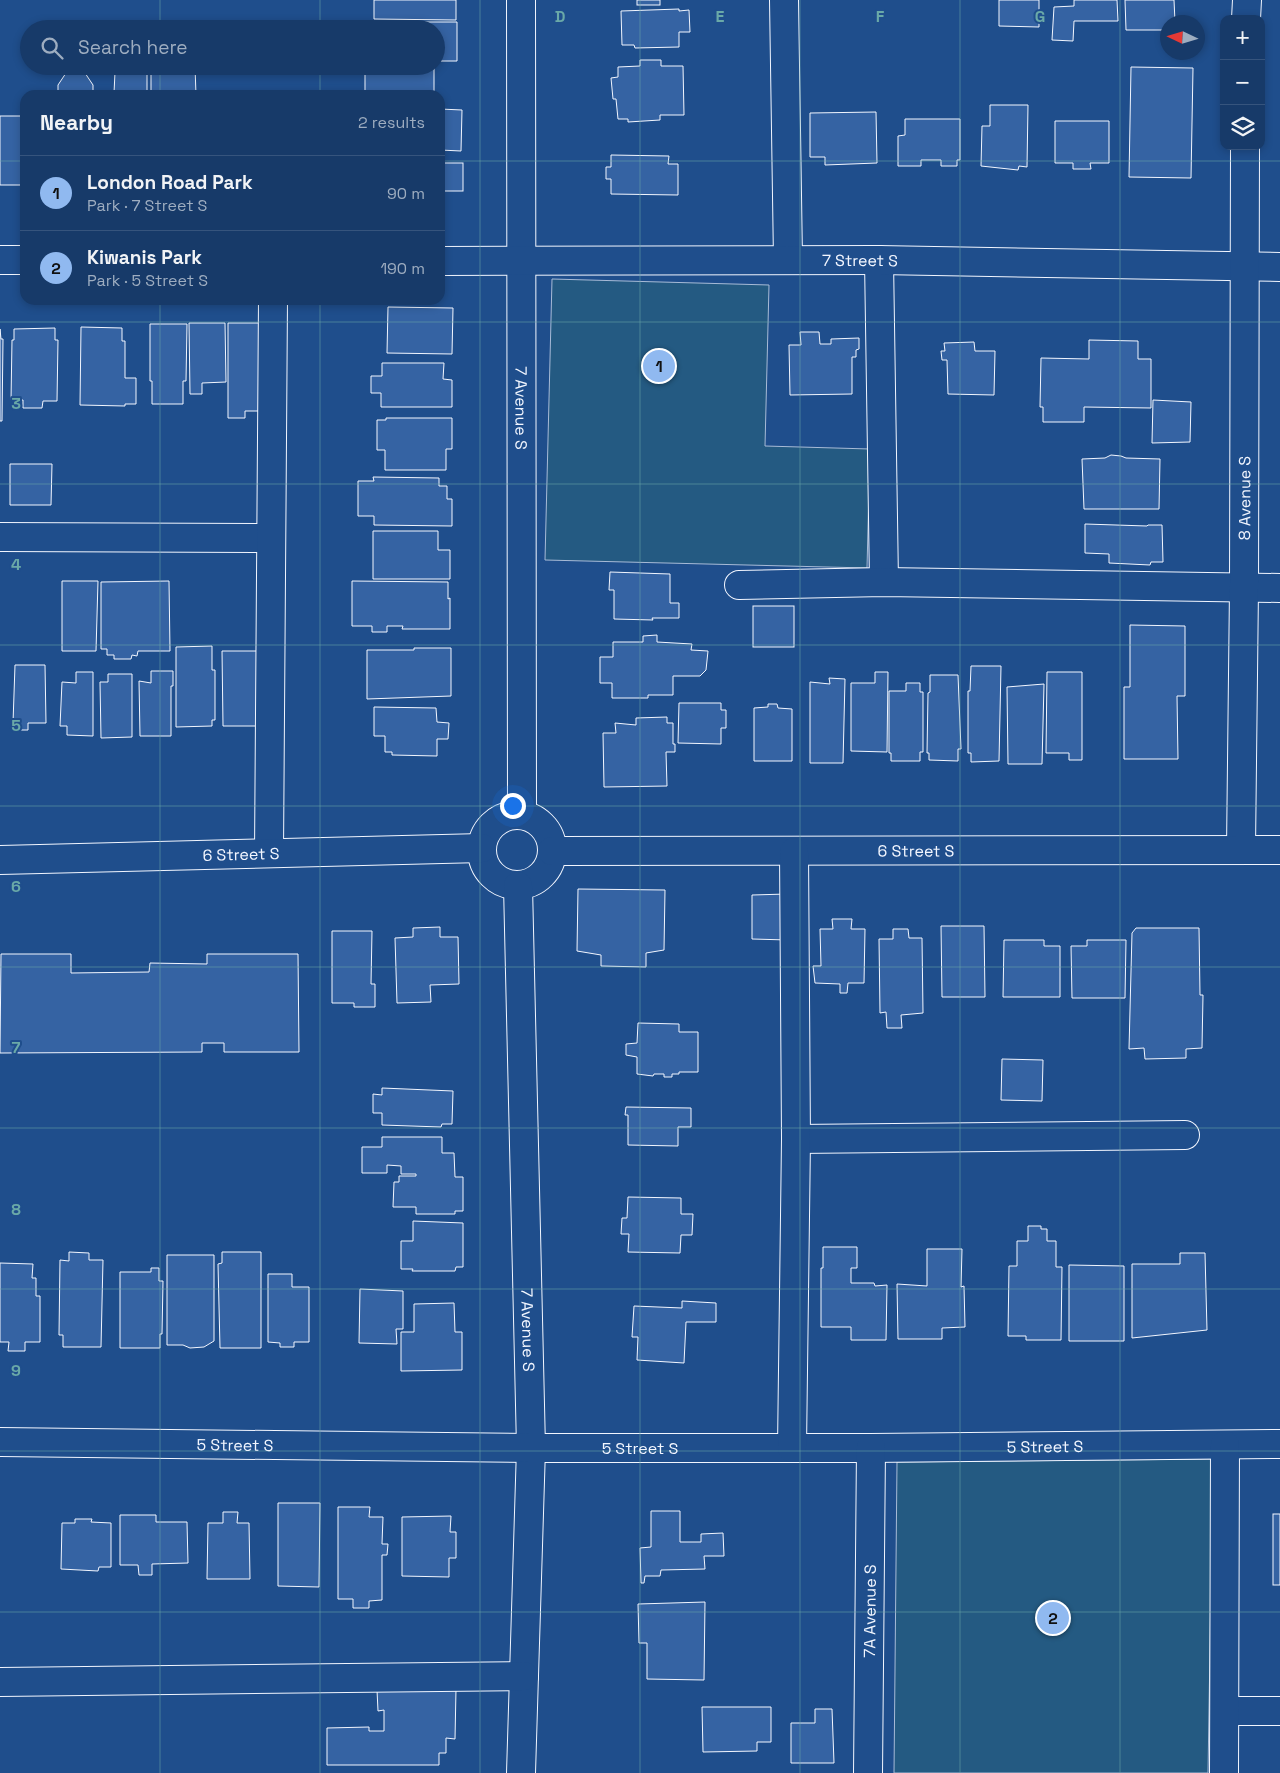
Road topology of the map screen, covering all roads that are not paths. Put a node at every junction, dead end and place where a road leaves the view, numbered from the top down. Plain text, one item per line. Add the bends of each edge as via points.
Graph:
1 (521, 0) edge
2 (784, 0) edge
3 (1247, 0) edge
4 (1246, 15) edge
5 (1245, 150) edge
6 (0, 260) edge
7 (20, 260) edge
8 (788, 260) junction
9 (879, 260) junction
10 (445, 261) edge
11 (522, 261) junction
12 (1244, 266) junction
13 (1280, 267) edge
14 (273, 305) edge
15 (0, 537) edge
16 (271, 538) junction
17 (884, 582) junction
18 (739, 585) dead end
19 (1244, 588) junction
20 (1280, 588) edge
21 (522, 815) junction
22 (482, 848) junction
23 (1241, 849) junction
24 (1280, 850) edge
25 (552, 851) junction
26 (794, 852) junction
27 (269, 853) junction
28 (0, 860) edge
29 (518, 886) junction
30 (1185, 1135) dead end
31 (796, 1139) junction
32 (0, 1442) edge
33 (1280, 1444) edge
34 (1225, 1445) junction
35 (531, 1448) junction
36 (792, 1448) junction
37 (871, 1448) junction
38 (524, 1676) junction
39 (0, 1682) edge
40 (1225, 1711) junction
41 (1280, 1711) edge
42 (521, 1773) edge
43 (868, 1773) edge
44 (1224, 1773) edge

1 - 11 street, 7 Avenue S
2 - 8 street
3 - 4 street
5 - 12 street, 8 Avenue S
6 - 7 street
8 - 9 street, 7 Street S
8 - 11 street, 7 Street S
9 - 12 street, 7 Street S
9 - 17 street
10 - 11 street, 7 Street S
11 - 21 street, 7 Avenue S
12 - 13 street, 7 Street S
12 - 19 street, 8 Avenue S
14 - 16 street
15 - 16 street
16 - 27 street
17 - 18 street
17 - 19 street
19 - 20 street
19 - 23 street, 8 Avenue S
21 - 22 street via 510,815 490,826
21 - 25 street via 543,825 553,846
22 - 27 street, 6 Street S
22 - 29 street via 483,860 496,879
23 - 24 street, 6 Street S
23 - 26 street, 6 Street S
25 - 26 street, 6 Street S
25 - 29 street via 548,868 540,878
26 - 31 street
27 - 28 street, 6 Street S
29 - 35 street, 7 Avenue S
30 - 31 street
31 - 36 street
32 - 35 street, 5 Street S
33 - 34 street, 5 Street S
34 - 37 street, 5 Street S
34 - 40 street
35 - 36 street, 5 Street S
35 - 38 street, 7 Avenue S
36 - 37 street, 5 Street S
37 - 43 street, 7A Avenue S
38 - 39 street
38 - 42 street, 7 Avenue S
40 - 41 street
40 - 44 street

